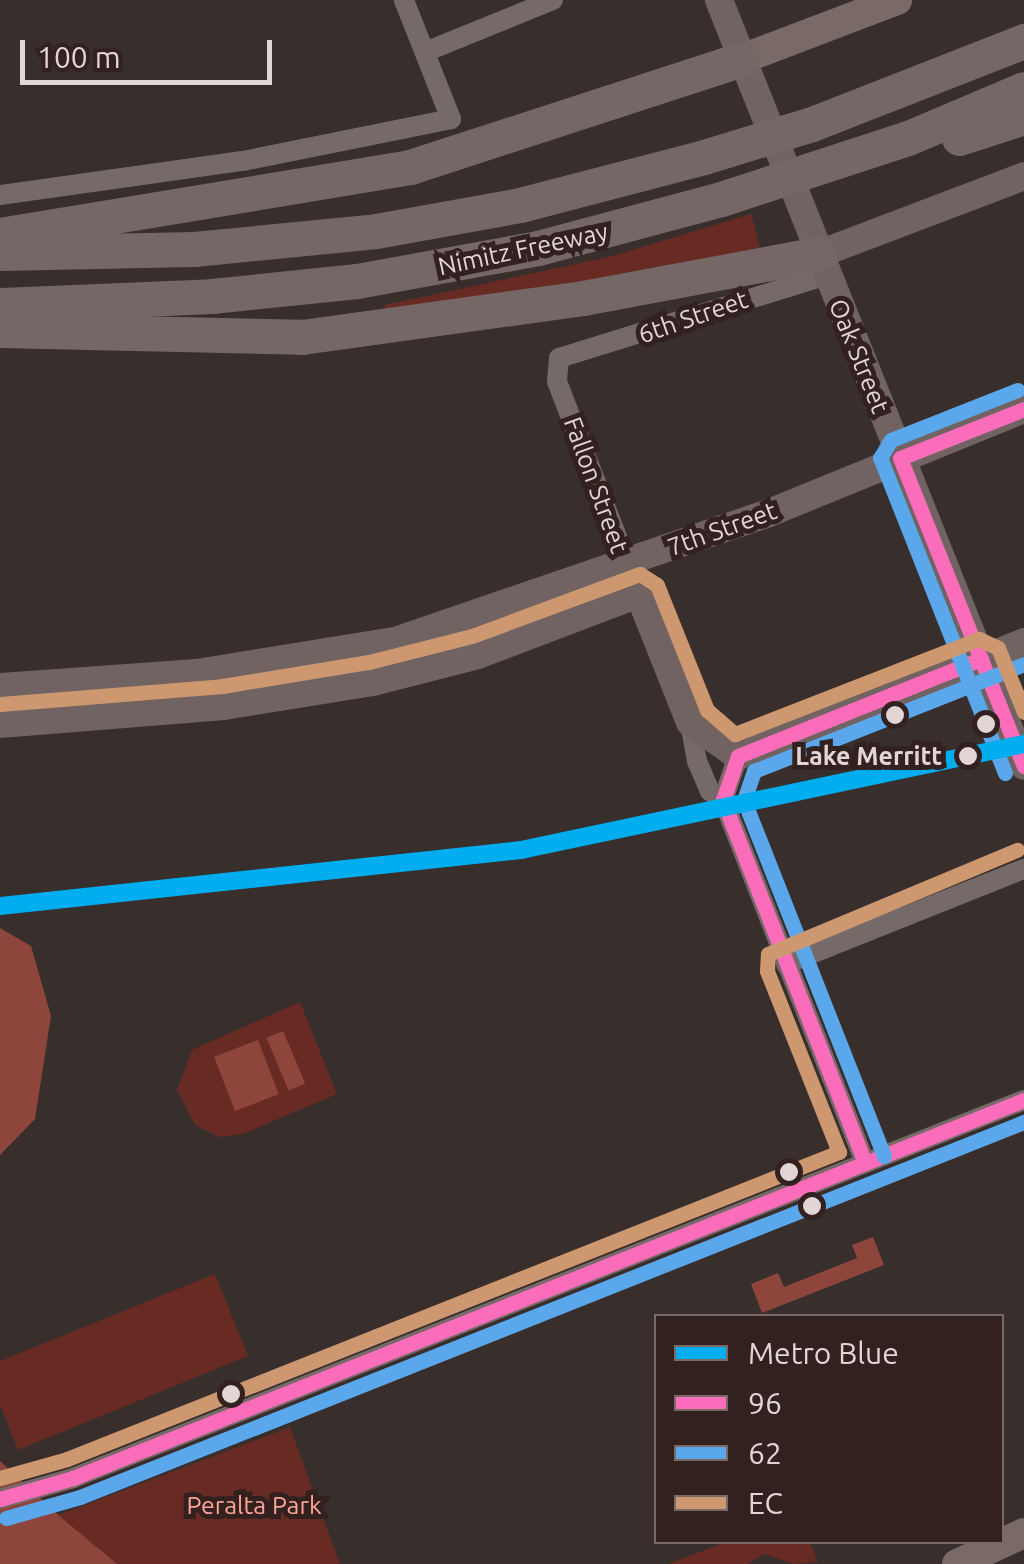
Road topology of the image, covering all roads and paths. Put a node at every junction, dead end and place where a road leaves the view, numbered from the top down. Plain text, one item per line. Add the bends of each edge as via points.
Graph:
1 (404, 0) edge
2 (553, 0) edge
3 (718, 0) edge
4 (897, 0) edge
5 (1024, 40) edge
6 (424, 52) junction
7 (742, 60) junction
8 (1024, 89) edge
9 (1024, 118) edge
10 (908, 138) junction
11 (1024, 176) edge
12 (0, 195) edge
13 (0, 235) edge
14 (0, 253) edge
15 (823, 265) junction
16 (0, 305) edge
17 (0, 330) edge
18 (559, 358) joint
19 (1024, 409) edge
20 (900, 458) junction
21 (768, 512) junction
22 (626, 563) junction
23 (642, 601) junction
24 (1024, 642) edge
25 (980, 659) junction
26 (0, 686) edge
27 (690, 722) junction
28 (0, 724) edge
29 (738, 756) junction
30 (1024, 766) edge
31 (722, 800) junction
32 (1024, 869) edge
33 (786, 964) junction
34 (1024, 1100) edge
35 (865, 1163) junction
36 (0, 1498) edge
37 (1000, 1544) edge
38 (957, 1564) edge

1 - 6 street
2 - 6 street
3 - 7 main road, Oak Street
4 - 7 main road
5 - 14 highway, Nimitz Freeway, bridge via 812,124 520,205 376,231 208,248
6 - 12 street via 451,119 244,162
7 - 13 highway via 410,167
7 - 15 main road, Oak Street
8 - 10 highway, Nimitz Freeway
9 - 10 highway via 962,138
10 - 16 highway, Nimitz Freeway, bridge via 556,244 394,276 212,296
11 - 15 main road, 6th Street
15 - 17 highway via 302,337
15 - 18 street, 6th Street
15 - 20 main road, Oak Street
18 - 22 street, Fallon Street via 558,381
19 - 20 main road, 7th Street
20 - 21 main road, 7th Street
20 - 25 main road, Oak Street
21 - 22 main road, 7th Street
21 - 23 main road via 666,563
22 - 23 street, Fallon Street
22 - 26 main road, 7th Street via 387,643 197,673
23 - 27 main road, Fallon Street
23 - 28 main road via 373,682 211,707
24 - 25 main road
25 - 29 main road
25 - 30 main road, Oak Street
27 - 29 main road
27 - 31 street, Fallon Street via 710,790
29 - 31 street
31 - 33 street, Fallon Street
32 - 33 street
33 - 35 street, Fallon Street
34 - 35 street
35 - 36 street via 73,1478
37 - 38 main road

